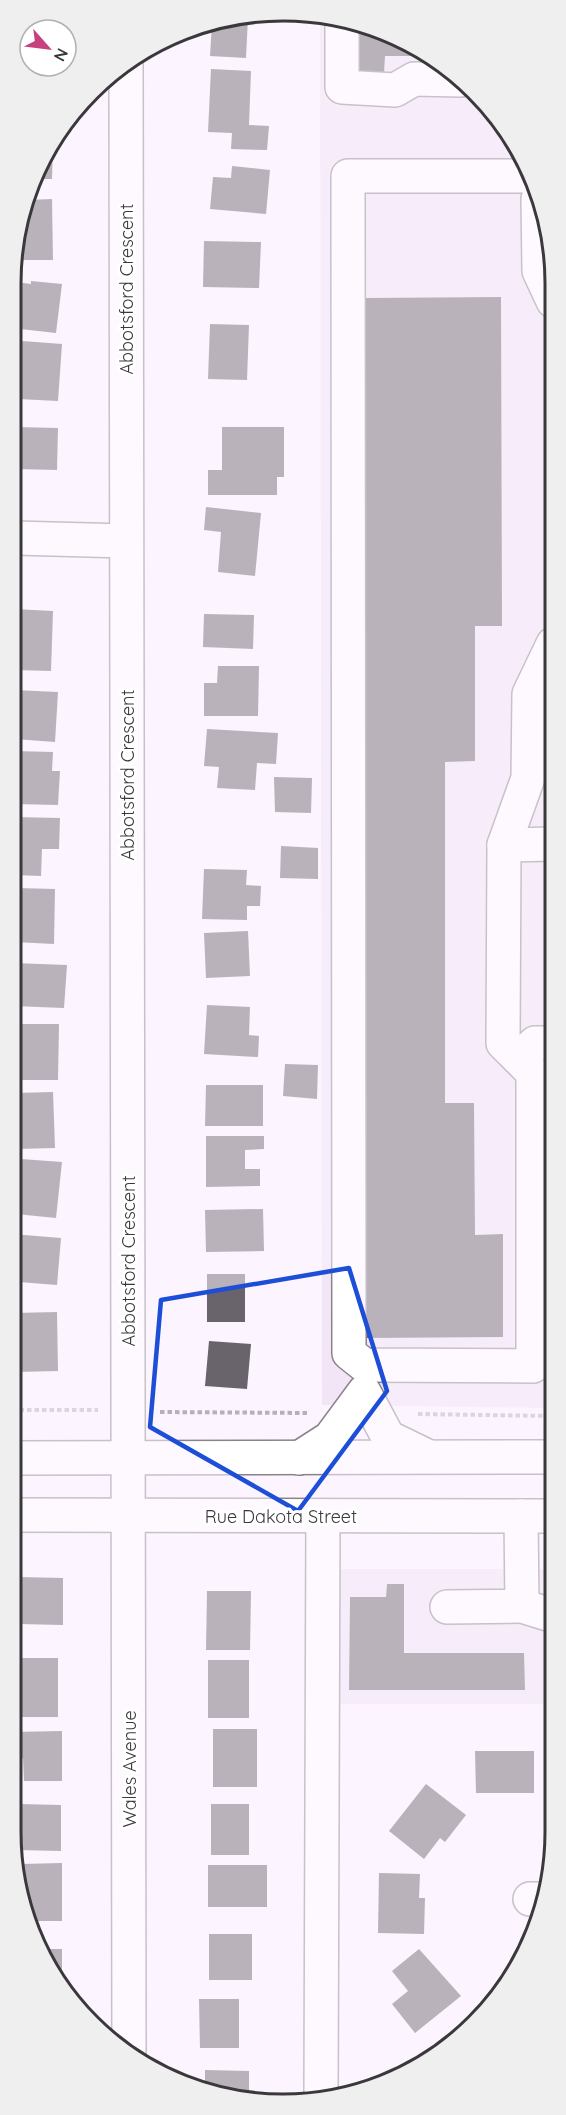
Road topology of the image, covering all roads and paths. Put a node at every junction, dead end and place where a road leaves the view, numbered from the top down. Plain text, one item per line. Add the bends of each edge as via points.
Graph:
1 (342, 28) edge
2 (126, 73) edge
3 (448, 80) edge
4 (522, 176) edge
5 (538, 225) edge
6 (545, 284) edge
7 (21, 538) edge
8 (126, 541) junction
9 (545, 659) edge
10 (504, 844) junction
11 (545, 844) edge
12 (545, 1043) edge
13 (519, 1058) junction
14 (542, 1162) edge
15 (364, 1378) junction
16 (21, 1410) edge
17 (108, 1411) dead end
18 (156, 1412) dead end
19 (319, 1413) dead end
20 (412, 1414) dead end
21 (545, 1416) edge
22 (545, 1457) edge
23 (299, 1458) junction
24 (429, 1458) junction
25 (21, 1460) edge
26 (128, 1487) junction
27 (21, 1513) edge
28 (323, 1516) junction
29 (536, 1516) edge
30 (447, 1607) dead end
31 (536, 1611) edge
32 (129, 2044) edge
33 (321, 2091) edge

1 - 3 street via 342,87 395,90 414,79
2 - 8 street, Abbotsford Crescent
4 - 15 street via 348,176 349,1353
5 - 6 street via 539,271
7 - 8 street
8 - 26 street, Abbotsford Crescent
9 - 10 street via 529,694 528,778
10 - 11 street
10 - 13 street via 504,1043
12 - 13 street via 535,1043
13 - 14 street via 533,1073
14 - 15 street via 534,1366
15 - 23 street via 330,1438
15 - 24 street via 388,1437
16 - 17 path
18 - 19 path
20 - 21 path
22 - 24 street, Rue Dakota Street
23 - 24 street, Rue Dakota Street
23 - 26 street, Rue Dakota Street
25 - 26 street, Rue Dakota Street
26 - 27 street, Rue Dakota Street
26 - 28 street, Rue Dakota Street
26 - 32 street, Wales Avenue
28 - 29 street, Rue Dakota Street
28 - 33 street
29 - 31 street
30 - 31 street

